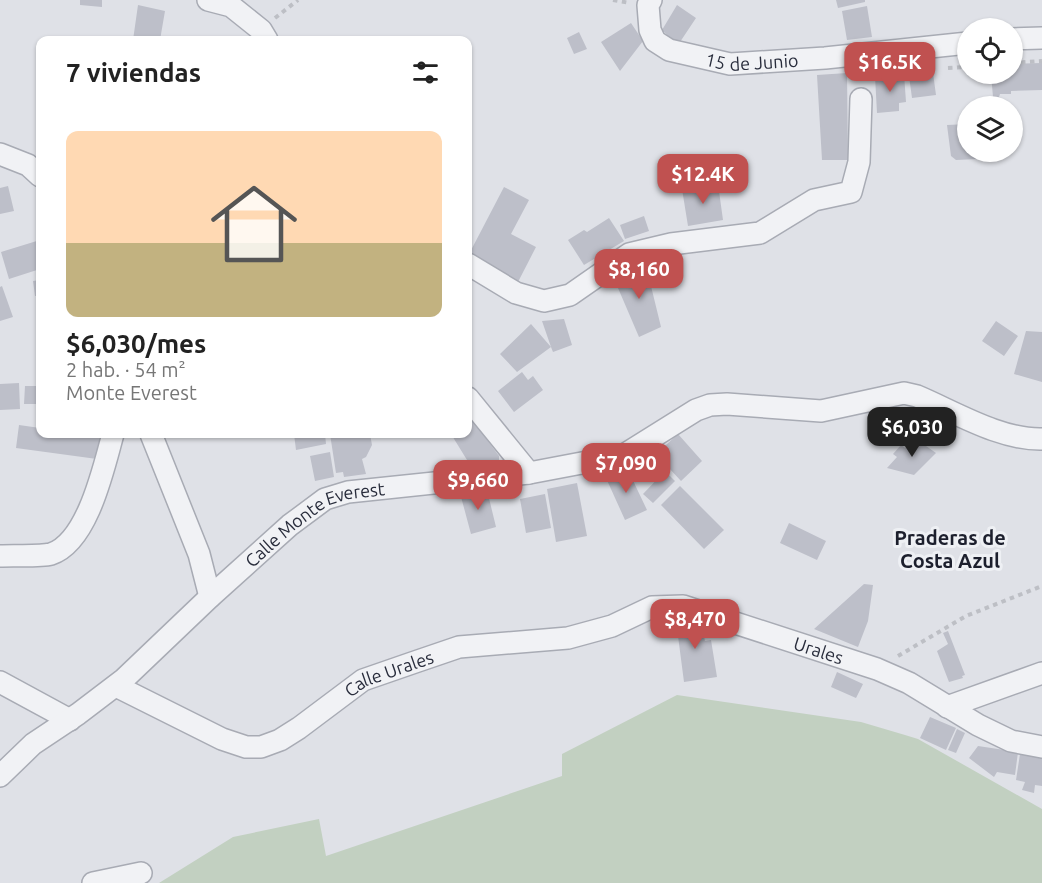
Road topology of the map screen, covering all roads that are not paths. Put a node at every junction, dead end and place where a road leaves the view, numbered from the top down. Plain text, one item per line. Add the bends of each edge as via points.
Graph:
1 (208, 0) edge
2 (651, 0) edge
3 (264, 35) edge
4 (1042, 38) edge
5 (1023, 39) edge
6 (957, 44) edge
7 (861, 99) dead end
8 (0, 154) edge
9 (36, 172) edge
10 (472, 266) edge
11 (472, 403) edge
12 (112, 438) edge
13 (153, 438) edge
14 (1042, 439) edge
15 (529, 473) junction
16 (0, 556) edge
17 (210, 597) junction
18 (683, 606) joint
19 (1042, 673) edge
20 (0, 682) edge
21 (116, 686) junction
22 (947, 707) junction
23 (70, 720) junction
24 (1042, 747) edge
25 (0, 776) edge
26 (141, 873) dead end
27 (93, 883) edge

1 - 3 street via 231,6
2 - 6 street, 15 de Junio via 650,30 655,40 669,50 730,64
4 - 5 street
7 - 10 street via 859,162 851,192 814,200 760,233 671,244 629,254 570,295 544,301 516,293
8 - 9 street
11 - 15 street
12 - 16 street via 90,508 69,541 51,554
13 - 17 street via 199,554
14 - 15 street, Calle Monte Everest via 1007,435 904,393 821,411 710,405 624,455
15 - 17 street, Calle Monte Everest via 348,492 325,499
17 - 21 street, Calle Monte Everest
18 - 21 street, Calle Urales via 652,607 612,626 568,638 459,647 363,680 299,728 261,747 246,747 222,739
18 - 22 street, Urales via 877,669
19 - 22 street
20 - 23 street
21 - 23 street, Calle Monte Everest
22 - 24 street, Urales via 1011,741
23 - 25 street, Calle Monte Everest via 33,744
26 - 27 street

